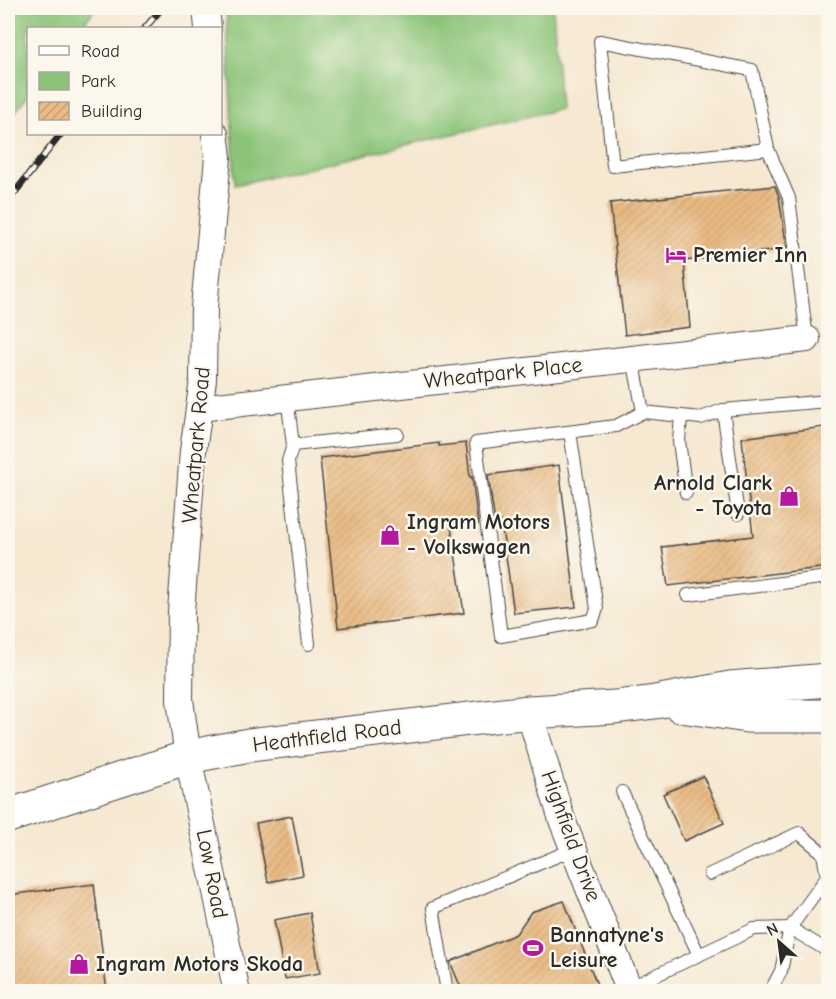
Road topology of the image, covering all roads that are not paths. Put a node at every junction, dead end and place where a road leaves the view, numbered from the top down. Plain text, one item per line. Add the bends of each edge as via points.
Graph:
1 (215, 135) edge
2 (768, 149) junction
3 (807, 339) joint
4 (633, 358) junction
5 (287, 398) junction
6 (828, 401) edge
7 (199, 408) junction
8 (723, 410) junction
9 (643, 411) junction
10 (681, 416) junction
11 (570, 432) junction
12 (397, 434) dead end
13 (293, 445) junction
14 (686, 493) dead end
15 (738, 514) dead end
16 (828, 577) edge
17 (688, 596) dead end
18 (309, 644) dead end
19 (828, 680) edge
20 (655, 702) junction
21 (529, 712) junction
22 (828, 716) edge
23 (188, 757) junction
24 (622, 792) dead end
25 (8, 816) edge
26 (574, 849) junction
27 (710, 874) dead end
28 (790, 928) junction
29 (828, 951) edge
30 (699, 955) junction
31 (629, 990) edge
32 (235, 992) edge
33 (447, 992) edge
34 (770, 992) edge

1 - 7 street, Wheatpark Road via 218,157
2 - 2 lane via 752,70 600,41 613,166
2 - 3 lane via 789,198
3 - 4 street, Wheatpark Place
4 - 5 street, Wheatpark Place
4 - 9 lane
5 - 7 street, Wheatpark Place
5 - 13 lane
6 - 8 lane
7 - 23 street, Wheatpark Road via 181,612 180,700
8 - 10 lane via 701,418
8 - 15 lane
9 - 10 lane
9 - 11 lane via 616,426
10 - 14 lane via 679,441
11 - 11 lane via 476,443 501,636 593,620 597,609
12 - 13 lane
13 - 18 lane via 288,461
16 - 17 lane
19 - 20 main road, Heathfield Road via 730,688
20 - 21 main road, Heathfield Road
20 - 22 main road, Heathfield Road via 747,716
21 - 23 main road, Heathfield Road via 260,744
21 - 26 street, Highfield Drive
23 - 25 main road, Heathfield Road
23 - 32 street, Low Road
24 - 30 lane
26 - 31 street, Highfield Drive
26 - 33 lane via 433,908
27 - 28 lane via 799,833 823,853 827,877
28 - 29 lane
28 - 30 lane via 754,929
28 - 34 lane via 782,971
30 - 31 lane

